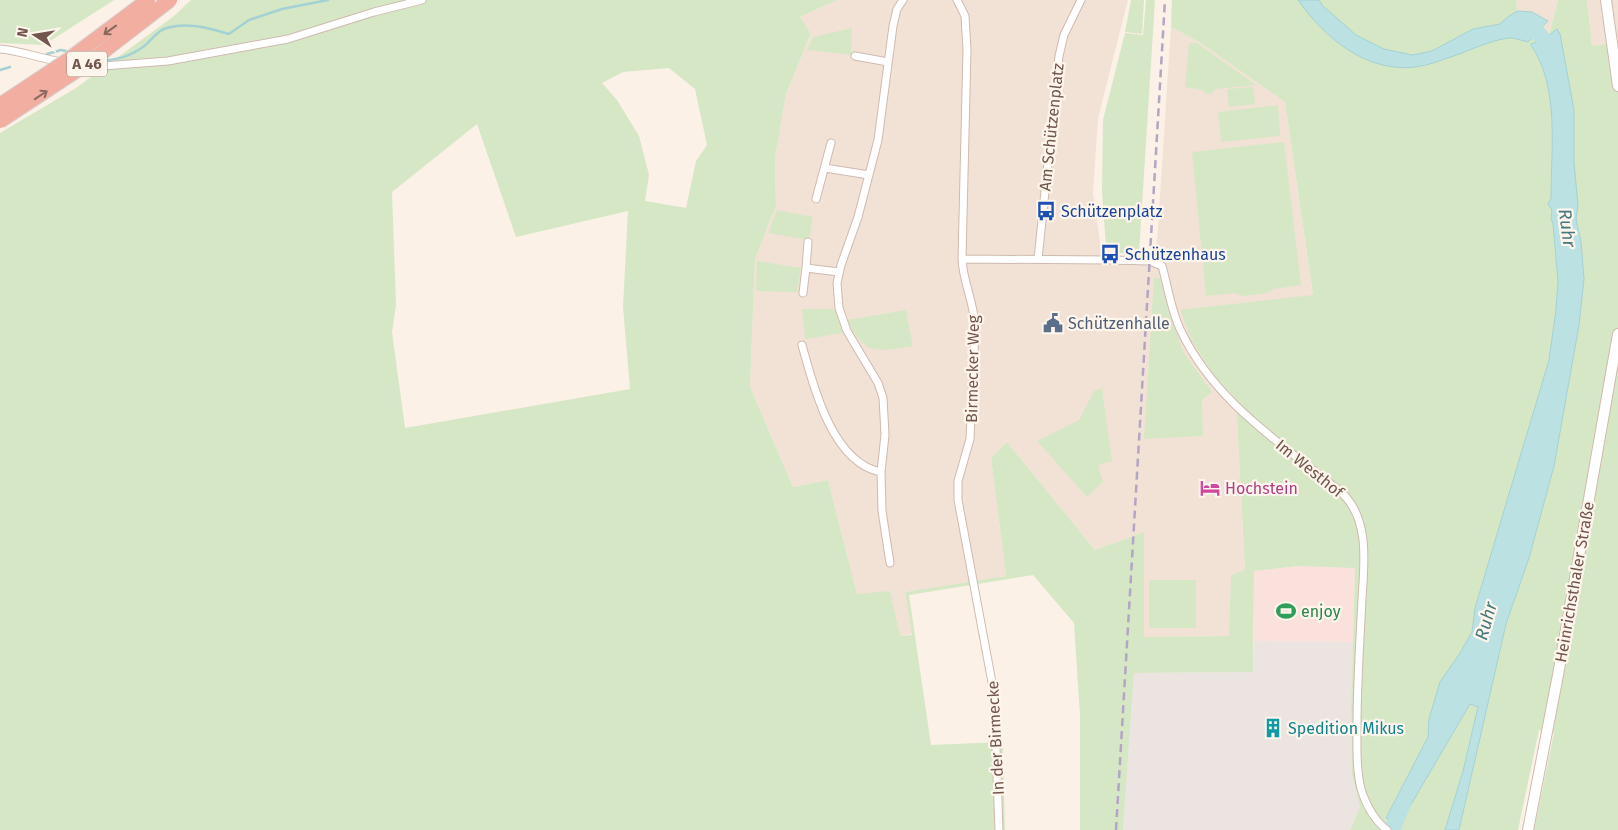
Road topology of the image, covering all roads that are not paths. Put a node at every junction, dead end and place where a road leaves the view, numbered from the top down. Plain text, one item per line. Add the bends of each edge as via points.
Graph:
1 (148, 0) edge
2 (170, 0) edge
3 (422, 0) edge
4 (903, 0) edge
5 (957, 0) edge
6 (1081, 0) edge
7 (1606, 0) edge
8 (0, 49) edge
9 (855, 56) dead end
10 (888, 62) junction
11 (1618, 86) edge
12 (0, 105) edge
13 (0, 122) edge
14 (831, 143) dead end
15 (825, 168) junction
16 (869, 175) junction
17 (816, 199) dead end
18 (808, 242) dead end
19 (962, 259) junction
20 (1038, 259) junction
21 (806, 268) junction
22 (838, 272) junction
23 (803, 293) dead end
24 (1618, 334) edge
25 (802, 345) dead end
26 (881, 472) junction
27 (890, 563) dead end
28 (975, 588) joint
29 (999, 830) edge
30 (1388, 830) edge
31 (1528, 830) edge

1 -> 12 highway, A 46, bridge via 68,60
13 -> 2 highway, A 46, bridge via 91,61
3 - 8 street via 288,39 163,61 103,66 48,60
4 - 10 street via 896,15
5 - 19 street, Birmecker Weg via 965,16 967,50
6 - 20 street, Am Schützenplatz via 1058,56
7 - 11 main road
9 - 10 street
10 - 16 street via 882,113
14 - 15 street
15 - 16 street
15 - 17 street
16 - 22 street
18 - 21 street
19 - 20 street
19 - 28 street, Birmecker Weg via 974,314 975,341 970,439 958,481 958,493
20 - 30 street, Im Westhof via 1150,261 1162,266 1180,330 1215,385 1233,404 1353,505 1363,535 1364,555 1357,695 1358,767 1370,811
21 - 22 street
21 - 23 street
22 - 26 street via 837,300 841,315 883,398 885,435
24 - 31 main road, Heinrichsthaler Straße via 1554,702
25 - 26 street via 820,406 833,430 860,463
26 - 27 street via 882,511
28 - 29 street, In der Birmecke via 995,703

